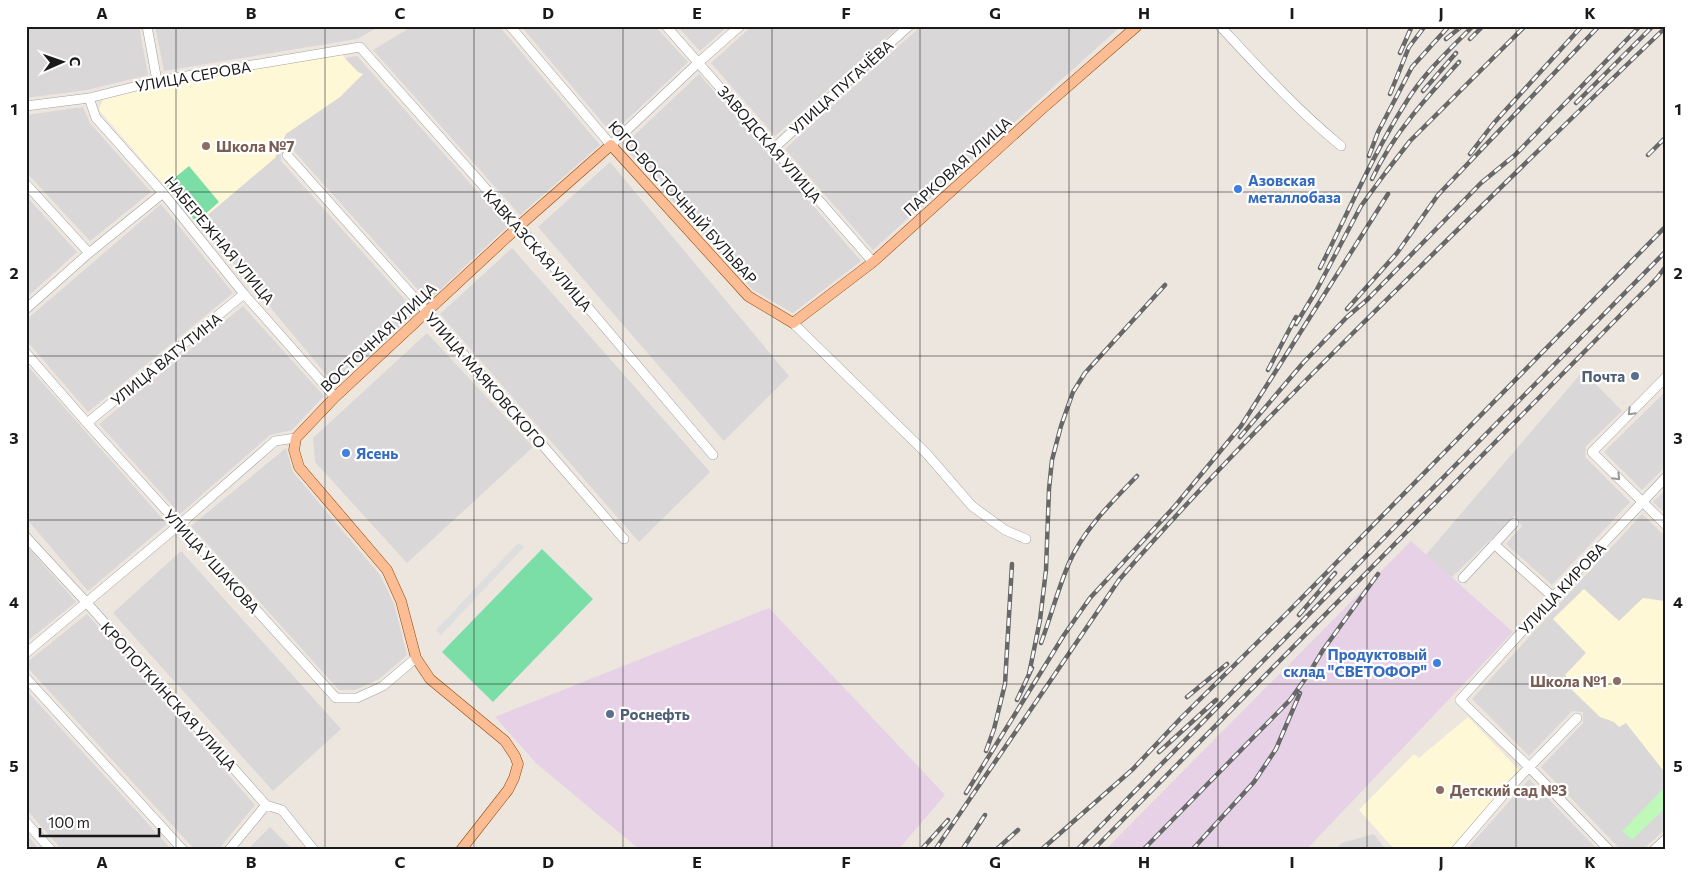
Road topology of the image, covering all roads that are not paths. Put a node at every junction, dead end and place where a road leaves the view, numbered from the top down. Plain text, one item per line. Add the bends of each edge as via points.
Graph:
1 (147, 26) edge
2 (510, 26) edge
3 (666, 26) edge
4 (740, 26) edge
5 (909, 26) edge
6 (1137, 26) edge
7 (1220, 26) edge
8 (360, 47) joint
9 (699, 62) junction
10 (157, 81) junction
11 (89, 98) junction
12 (26, 106) edge
13 (612, 146) junction
14 (1341, 146) dead end
15 (774, 148) junction
16 (286, 156) dead end
17 (26, 184) edge
18 (163, 193) junction
19 (519, 226) junction
20 (89, 253) junction
21 (873, 262) junction
22 (244, 294) junction
23 (26, 309) edge
24 (428, 312) junction
25 (793, 323) junction
26 (26, 353) edge
27 (1666, 377) edge
28 (335, 396) junction
29 (87, 423) junction
30 (296, 438) junction
31 (713, 455) dead end
32 (1666, 478) edge
33 (1642, 502) junction
34 (1514, 524) dead end
35 (179, 525) junction
36 (1666, 525) edge
37 (26, 537) edge
38 (624, 539) dead end
39 (1026, 539) dead end
40 (1494, 544) junction
41 (1463, 578) dead end
42 (1553, 597) junction
43 (88, 603) junction
44 (26, 652) edge
45 (416, 658) junction
46 (26, 678) edge
47 (1578, 718) dead end
48 (1529, 767) junction
49 (266, 805) junction
50 (26, 822) edge
51 (1666, 839) edge
52 (51, 850) edge
53 (183, 850) edge
54 (229, 850) edge
55 (314, 850) edge
56 (461, 850) edge
57 (1456, 850) edge
58 (1609, 850) edge
59 (1654, 850) edge

1 - 10 street
2 - 13 street, ЮГО-ВОСТОЧНЫЙ БУЛЬВАР
3 - 9 street, ЗАВОДСКАЯ УЛИЦА
4 - 9 street, ВОСТОЧНАЯ УЛИЦА
5 - 15 street, УЛИЦА ПУГАЧЁВА
6 - 21 main road, ПАРКОВАЯ УЛИЦА
7 - 14 street via 1285,96
8 - 10 street, УЛИЦА СЕРОВА
8 - 19 street, КАВКАЗСКАЯ УЛИЦА
9 - 13 street, ВОСТОЧНАЯ УЛИЦА
9 - 15 street, ЗАВОДСКАЯ УЛИЦА
10 - 11 street, УЛИЦА СЕРОВА
11 - 12 street, УЛИЦА СЕРОВА
11 - 18 street, НАБЕРЕЖНАЯ УЛИЦА via 96,118
13 - 19 main road, ВОСТОЧНАЯ УЛИЦА
13 - 25 main road, ЮГО-ВОСТОЧНЫЙ БУЛЬВАР via 748,296
15 - 21 street, ЗАВОДСКАЯ УЛИЦА
16 - 24 street, УЛИЦА МАЯКОВСКОГО
17 - 20 street
18 - 20 street
18 - 22 street, НАБЕРЕЖНАЯ УЛИЦА
19 - 24 main road, ВОСТОЧНАЯ УЛИЦА
19 - 31 street, КАВКАЗСКАЯ УЛИЦА
20 - 23 street
21 - 25 main road, ПАРКОВАЯ УЛИЦА
22 - 28 street, НАБЕРЕЖНАЯ УЛИЦА
22 - 29 street, УЛИЦА ВАТУТИНА
24 - 28 main road, ВОСТОЧНАЯ УЛИЦА
24 - 38 street, УЛИЦА МАЯКОВСКОГО
25 - 39 street, ЮГО-ВОСТОЧНЫЙ БУЛЬВАР via 927,454 972,506 1005,530
26 - 29 street, УЛИЦА УШАКОВА
27 -> 33 street via 1592,452
28 - 30 main road, ВОСТОЧНАЯ УЛИЦА
29 - 35 street, УЛИЦА УШАКОВА
30 - 35 street via 276,441
30 - 45 main road via 294,450 299,467 387,570 401,601
32 - 33 street, УЛИЦА КИРОВА
33 - 36 street
33 - 42 street, УЛИЦА КИРОВА
34 - 40 street
35 - 43 street
35 - 45 street, УЛИЦА УШАКОВА via 336,698 357,698 383,686
37 - 43 street, КРОПОТКИНСКАЯ УЛИЦА
40 - 41 street
40 - 42 street
42 - 48 street, УЛИЦА КИРОВА via 1460,700
43 - 44 street
43 - 49 street, КРОПОТКИНСКАЯ УЛИЦА
45 - 56 main road via 430,679 506,741 518,764 508,790
46 - 53 street
47 - 48 street
48 - 57 street
48 - 58 street
49 - 54 street
49 - 55 street, КРОПОТКИНСКАЯ УЛИЦА via 282,810
50 - 52 street
51 - 59 street

